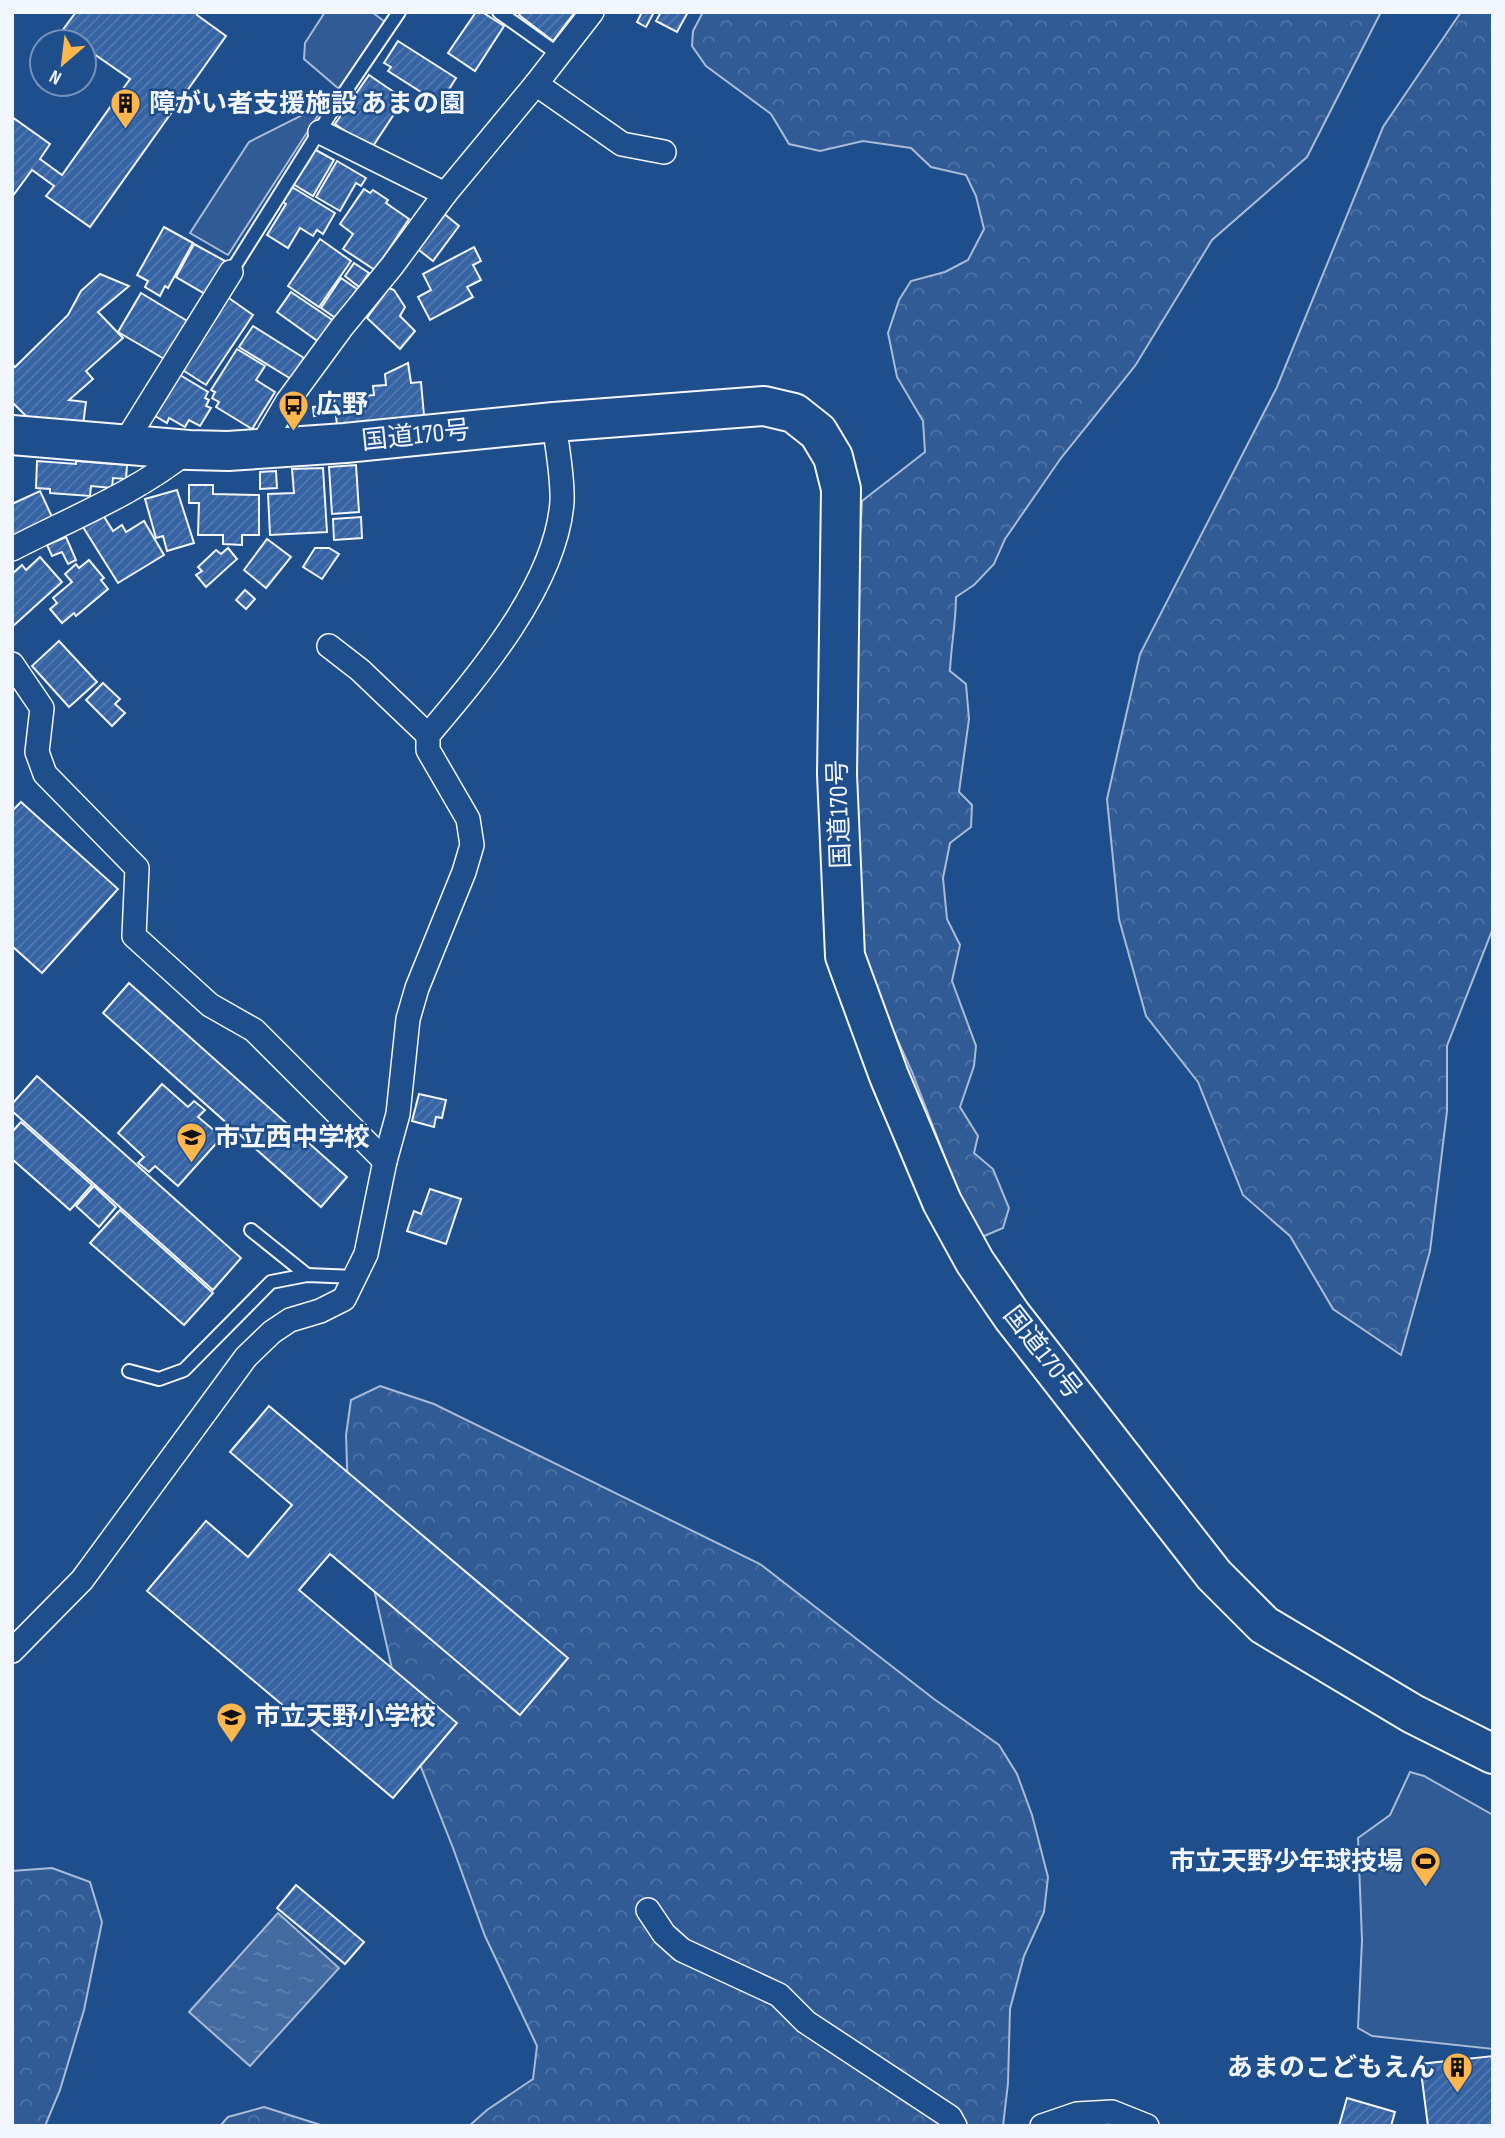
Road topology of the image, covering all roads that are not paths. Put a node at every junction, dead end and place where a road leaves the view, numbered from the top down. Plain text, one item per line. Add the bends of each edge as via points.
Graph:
1 (399, 12) edge
2 (499, 12) edge
3 (592, 12) edge
4 (558, 54) junction
5 (536, 84) junction
6 (320, 132) junction
7 (664, 152) dead end
8 (445, 194) junction
9 (231, 272) joint
10 (554, 422) junction
11 (12, 435) edge
12 (124, 444) junction
13 (260, 448) junction
14 (189, 450) junction
15 (12, 549) edge
16 (329, 646) dead end
17 (12, 664) edge
18 (428, 735) junction
19 (385, 1161) junction
20 (251, 1230) dead end
21 (307, 1275) junction
22 (355, 1277) junction
23 (129, 1371) dead end
24 (12, 1651) edge
25 (1493, 1754) edge
26 (648, 1910) dead end
27 (955, 2126) edge
28 (1042, 2126) edge
29 (1147, 2126) edge

1 - 6 lane
2 - 4 lane
3 - 4 street
4 - 5 street
5 - 7 street via 622,144
5 - 8 street
6 - 8 street
6 - 9 lane
8 - 13 street via 341,327
9 - 12 street
10 - 13 highway, 国道170号
10 - 18 street via 562,501 555,541 524,609
10 - 25 highway, 国道170号 via 764,406 794,413 818,432 833,457 841,489 837,774 845,956 942,1202 1012,1316 1214,1575 1255,1617 1413,1714
11 - 12 highway, 国道170号
12 - 14 highway, 国道170号
13 - 14 highway, 国道170号
14 - 15 street via 146,481
16 - 18 street
17 - 19 street via 42,708 37,751 45,774 136,868 134,936 210,1005 254,1030
18 - 19 street via 428,750 468,819 472,845 408,1019 398,1114
19 - 22 street via 366,1254
20 - 21 lane
21 - 22 lane
21 - 23 lane via 271,1282 184,1370 159,1379
22 - 24 street via 344,1299 290,1320 246,1357 82,1580
26 - 27 street via 682,1950 779,1995 806,2022 950,2117
28 - 29 street via 1077,2115 1112,2112

